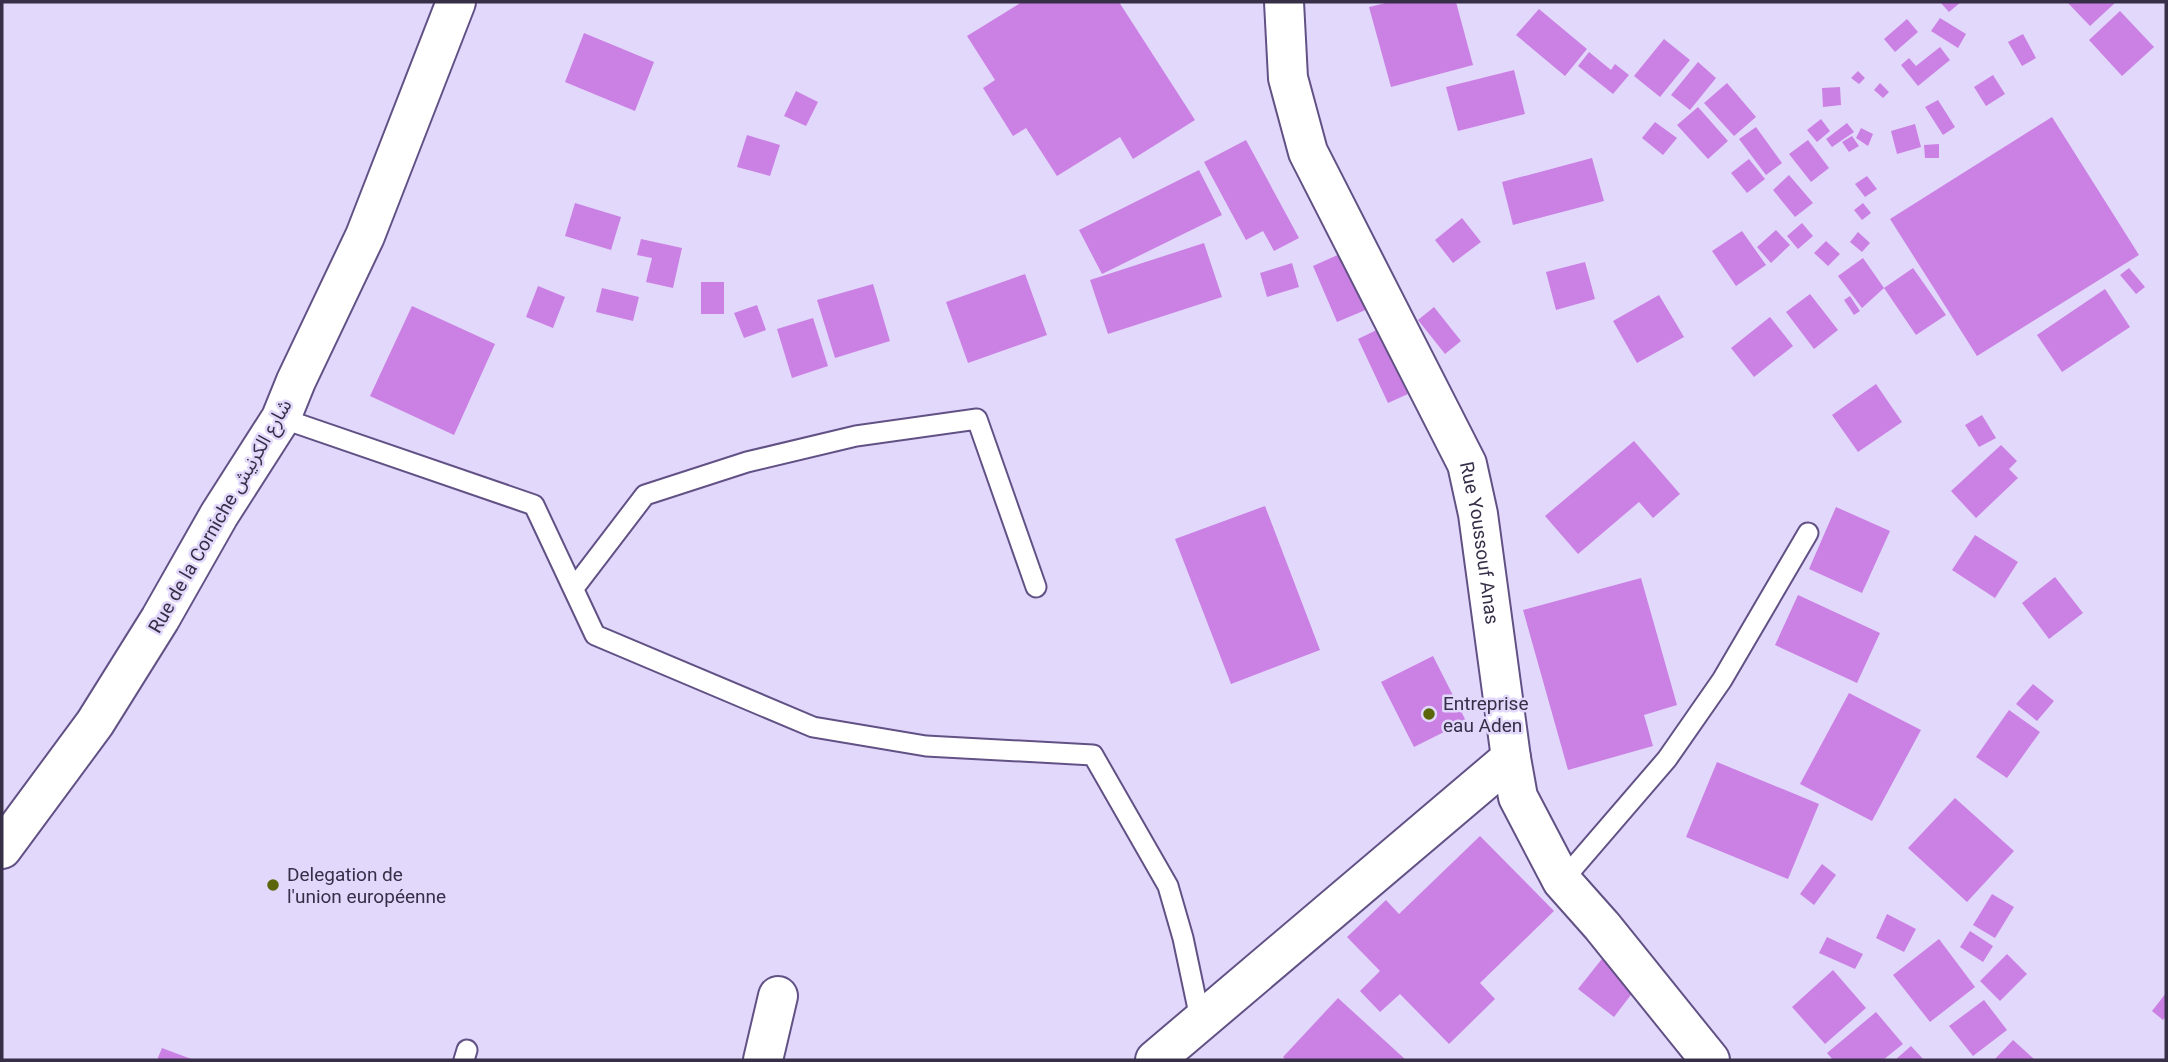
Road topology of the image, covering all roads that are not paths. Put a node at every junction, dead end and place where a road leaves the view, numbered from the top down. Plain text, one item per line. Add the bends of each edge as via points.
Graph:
1 (456, 2) edge
2 (1283, 2) edge
3 (281, 418) junction
4 (1808, 533) dead end
5 (1036, 587) dead end
6 (574, 588) junction
7 (1511, 758) junction
8 (2, 849) edge
9 (1562, 881) junction
10 (778, 996) dead end
11 (1181, 1046) edge
12 (762, 1060) edge
13 (1710, 1060) edge

1 - 3 street, Rue de la Corniche شارع الكرنيش via 365,236
2 - 7 street, Rue Youssouf Anas via 1287,78 1308,152 1467,464
3 - 6 lane via 534,505
3 - 8 street, Rue de la Corniche شارع الكرنيش via 95,723
4 - 9 lane via 1722,680 1667,760
5 - 6 lane via 977,419 856,436 747,462 645,495
6 - 11 lane via 595,635 813,727 926,746 1093,755 1168,886 1183,938
7 - 9 street, Rue Youssouf Anas via 1518,797
7 - 11 street
9 - 13 street, Rue Youssouf Anas
10 - 12 street

